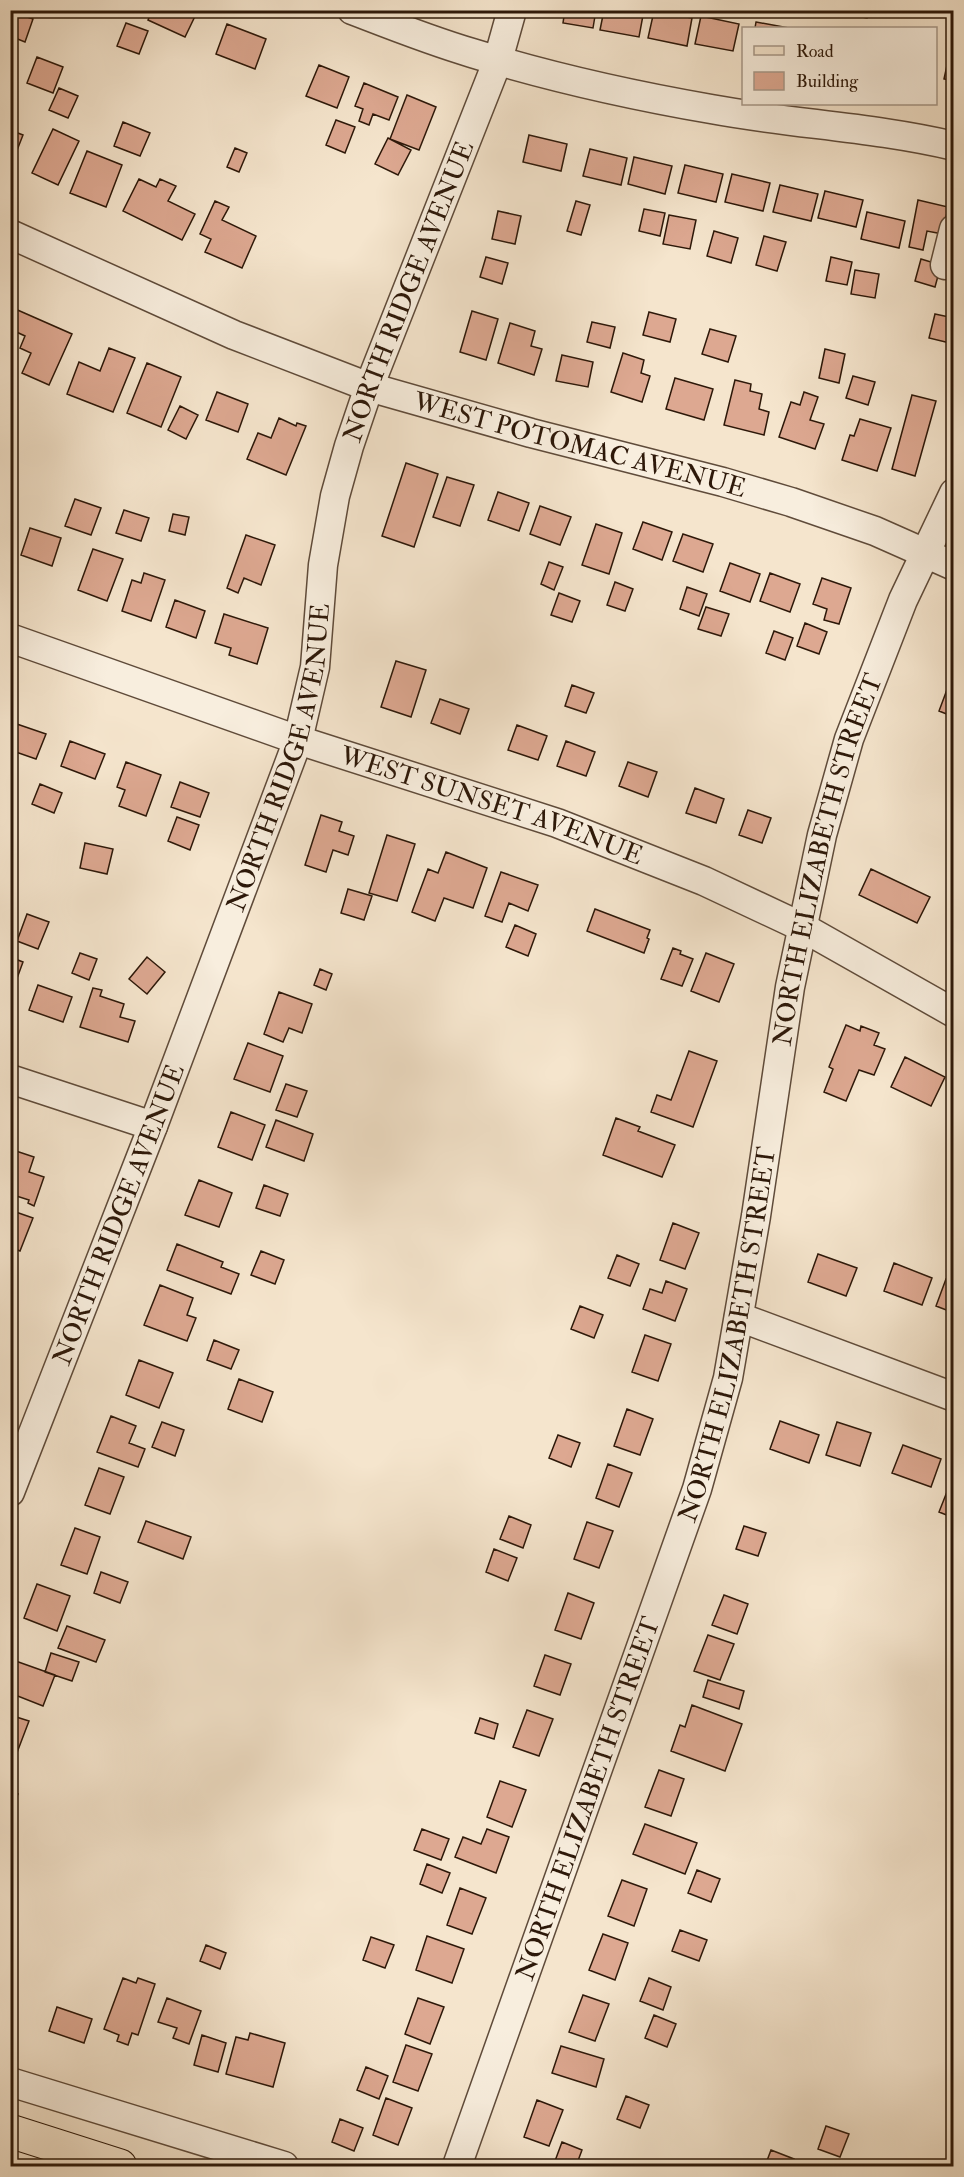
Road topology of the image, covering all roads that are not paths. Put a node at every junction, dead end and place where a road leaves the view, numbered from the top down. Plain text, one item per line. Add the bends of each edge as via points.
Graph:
1 (352, 10) edge
2 (512, 10) edge
3 (498, 60) junction
4 (954, 146) edge
5 (954, 229) edge
6 (10, 234) edge
7 (945, 265) dead end
8 (369, 387) junction
9 (954, 493) edge
10 (925, 553) junction
11 (954, 566) edge
12 (10, 638) edge
13 (298, 740) junction
14 (802, 927) junction
15 (954, 1013) edge
16 (10, 1079) edge
17 (153, 1126) junction
18 (739, 1317) junction
19 (954, 1397) edge
20 (10, 1492) edge
21 (10, 2082) edge
22 (10, 2131) edge
23 (120, 2166) edge
24 (284, 2166) edge
25 (457, 2166) edge

1 - 3 street
2 - 3 street, NORTH RIDGE AVENUE
3 - 4 street via 584,84 713,110
3 - 8 street, NORTH RIDGE AVENUE
5 - 7 street
6 - 8 street, WEST POTOMAC AVENUE via 234,335
8 - 10 street, WEST POTOMAC AVENUE via 791,502
8 - 13 street, NORTH RIDGE AVENUE via 335,496 322,565 315,667
9 - 10 street, NORTH ELIZABETH STREET
10 - 11 street, WEST POTOMAC AVENUE
10 - 14 street, NORTH ELIZABETH STREET via 849,739
12 - 13 street, WEST SUNSET AVENUE
13 - 14 street, WEST SUNSET AVENUE via 558,824 704,881
13 - 17 street, NORTH RIDGE AVENUE
14 - 15 street, WEST SUNSET AVENUE
14 - 18 street, NORTH ELIZABETH STREET
16 - 17 street
17 - 20 street, NORTH RIDGE AVENUE
18 - 19 street
18 - 25 street, NORTH ELIZABETH STREET via 728,1378 697,1489
21 - 24 street
22 - 23 main road

